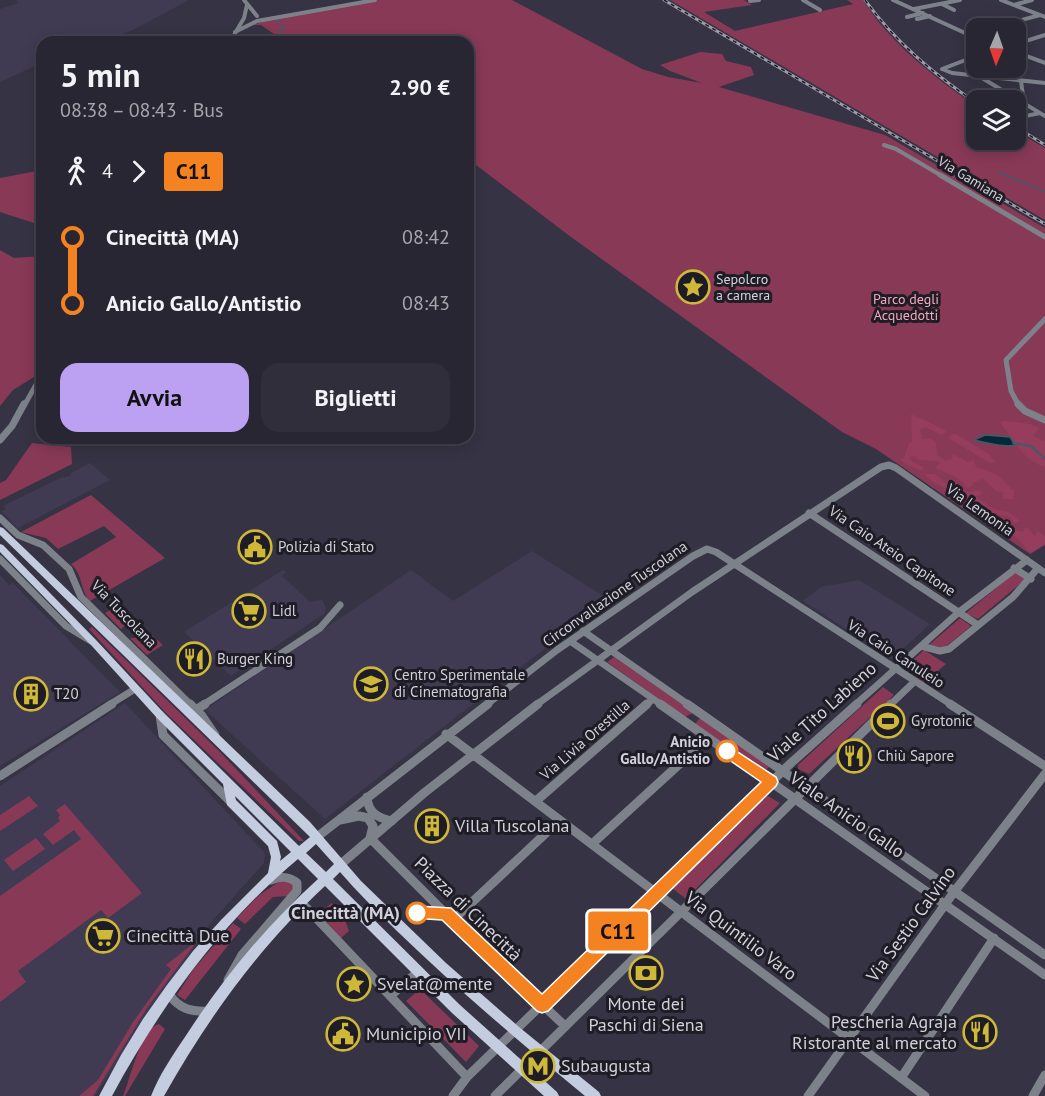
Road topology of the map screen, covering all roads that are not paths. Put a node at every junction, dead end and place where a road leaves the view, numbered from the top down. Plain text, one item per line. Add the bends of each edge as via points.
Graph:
1 (244, 0) edge
2 (375, 0) edge
3 (759, 0) edge
4 (803, 0) edge
5 (893, 0) edge
6 (960, 0) edge
7 (1001, 0) edge
8 (1032, 0) edge
9 (750, 1) edge
10 (942, 4) junction
11 (247, 5) junction
12 (1014, 5) junction
13 (914, 9) junction
14 (820, 10) dead end
15 (954, 10) dead end
16 (923, 13) junction
17 (1040, 15) junction
18 (930, 16) junction
19 (907, 17) dead end
20 (1045, 17) edge
21 (244, 18) junction
22 (1026, 19) edge
23 (256, 20) junction
24 (917, 20) dead end
25 (235, 32) junction
26 (966, 33) edge
27 (1045, 35) edge
28 (233, 36) edge
29 (1026, 41) edge
30 (1026, 56) edge
31 (966, 59) edge
32 (1045, 63) edge
33 (966, 74) edge
34 (982, 78) edge
35 (996, 78) edge
36 (1021, 81) junction
37 (1045, 83) edge
38 (1002, 90) edge
39 (1022, 90) edge
40 (1026, 104) edge
41 (1043, 115) edge
42 (1026, 117) edge
43 (884, 145) dead end
44 (1045, 237) edge
45 (1045, 319) edge
46 (36, 384) edge
47 (1045, 420) edge
48 (12, 426) junction
49 (0, 433) edge
50 (0, 440) edge
51 (809, 513) junction
52 (0, 518) edge
53 (0, 530) edge
54 (0, 548) edge
55 (0, 559) edge
56 (1027, 560) junction
57 (733, 563) junction
58 (1014, 568) junction
59 (1035, 573) junction
60 (1045, 573) edge
61 (1045, 579) edge
62 (339, 605) dead end
63 (959, 612) junction
64 (978, 625) junction
65 (583, 631) junction
66 (570, 640) junction
67 (94, 643) junction
68 (921, 646) junction
69 (609, 650) junction
70 (597, 659) junction
71 (894, 669) junction
72 (914, 682) junction
73 (135, 689) junction
74 (653, 699) junction
75 (196, 710) junction
76 (700, 713) junction
77 (159, 715) junction
78 (688, 724) junction
79 (446, 734) junction
80 (708, 738) junction
81 (219, 742) junction
82 (474, 754) junction
83 (1045, 766) edge
84 (783, 771) junction
85 (1045, 774) edge
86 (0, 776) edge
87 (225, 779) junction
88 (771, 782) junction
89 (805, 787) junction
90 (367, 797) junction
91 (795, 798) junction
92 (536, 801) junction
93 (231, 802) junction
94 (560, 820) junction
95 (336, 821) junction
96 (392, 821) junction
97 (317, 837) junction
98 (370, 838) junction
99 (592, 844) junction
100 (298, 851) junction
101 (341, 864) junction
102 (273, 872) junction
103 (326, 879) junction
104 (261, 884) junction
105 (954, 892) junction
106 (657, 893) junction
107 (301, 902) junction
108 (946, 904) junction
109 (680, 911) junction
110 (453, 920) junction
111 (994, 938) junction
112 (1045, 955) edge
113 (419, 971) junction
114 (1045, 975) edge
115 (224, 991) junction
116 (169, 994) junction
117 (390, 996) junction
118 (542, 1005) junction
119 (209, 1011) junction
120 (566, 1026) junction
121 (515, 1031) junction
122 (849, 1039) junction
123 (498, 1048) junction
124 (541, 1051) junction
125 (522, 1070) junction
126 (1045, 1075) edge
127 (467, 1077) junction
128 (901, 1078) junction
129 (105, 1096) edge
130 (157, 1096) edge
131 (453, 1096) edge
132 (495, 1096) edge
133 (553, 1096) edge
134 (595, 1096) edge
135 (808, 1096) edge
136 (925, 1096) edge
137 (1033, 1096) edge

1 - 11 street
2 - 23 street
3 - 9 street
4 - 14 street
5 - 13 street
6 - 10 street
7 - 12 street
8 - 12 street
10 - 13 street
10 - 15 street
11 - 21 street
11 - 23 street
12 - 17 street
13 - 16 street
16 - 18 street
16 - 19 street
17 - 20 street
17 - 22 street
18 - 24 street
18 - 26 street
21 - 23 street
21 - 25 street
23 - 25 street
25 - 28 street
27 - 29 street
30 - 32 street
31 - 33 street via 943,66 944,71
34 - 38 street
35 - 36 street
36 - 37 street
36 - 39 street
40 - 41 street
41 - 42 street
43 - 44 street, Via Gamiana
45 - 47 street via 1006,360 1015,404 1023,412
46 - 48 street
48 - 49 street
48 - 50 street
51 - 56 street, Via Lemonia via 890,465
51 - 57 street
51 - 63 street, Via Caio Ateio Capitone
52 - 75 street, Via Tuscolana via 18,535 43,544 69,569 81,597
53 - 81 main road, Via Tuscolana
54 - 67 main road
55 - 67 street via 70,629
56 - 58 street, Viale Tito Labieno
56 - 59 street, Via Lemonia
57 - 65 street, Circonvallazione Tuscolana via 713,550 702,550
57 - 69 street
57 - 71 street, Via Caio Canuleio
58 - 59 street
58 - 63 street, Viale Tito Labieno
59 - 60 street, Via Lemonia
59 - 61 street, Via Lemonia
59 - 64 street
62 - 75 street via 317,629
63 - 64 street
63 - 68 street, Viale Tito Labieno
64 - 68 street via 946,651
65 - 66 street, Circonvallazione Tuscolana
65 - 69 street, Viale Anicio Gallo
66 - 70 street, Viale Anicio Gallo
66 - 79 street, Circonvallazione Tuscolana
67 - 73 main road
68 - 71 street, Viale Tito Labieno
69 - 70 street
69 - 76 street, Viale Anicio Gallo
70 - 74 street, Viale Anicio Gallo
70 - 82 street
71 - 72 street, Via Caio Canuleio
71 - 84 street, Viale Tito Labieno
72 - 83 street, Via Caio Canuleio
72 - 89 street
73 - 77 main road
73 - 86 street
74 - 78 street, Viale Anicio Gallo
74 - 92 street, Via Livia Orestilla
75 - 81 street, Via Tuscolana
76 - 78 street
76 - 84 street, Viale Anicio Gallo
77 - 87 main road
77 - 93 street via 163,735
78 - 80 street, Viale Anicio Gallo
79 - 82 street, Via Quintilio Varo
79 - 90 street, Circonvallazione Tuscolana
80 - 88 street, Viale Anicio Gallo
80 - 99 street
81 - 97 main road, Via Tuscolana
82 - 92 street, Via Quintilio Varo
82 - 96 street
84 - 88 street, Viale Tito Labieno
84 - 89 street, Viale Anicio Gallo
85 - 105 street, Via Sestio Calvino
87 - 93 main road
87 - 100 main road
88 - 91 street, Viale Anicio Gallo
88 - 106 street, Viale Tito Labieno
89 - 91 street
89 - 105 street, Viale Anicio Gallo
90 - 95 street, Circonvallazione Tuscolana
90 - 96 street via 372,814
91 - 108 street, Viale Anicio Gallo
91 - 109 street
92 - 94 street, Via Quintilio Varo
93 - 102 main road via 273,844
94 - 99 street, Via Quintilio Varo
94 - 110 street
95 - 97 street, Circonvallazione Tuscolana
95 - 98 street, Piazza di Cinecittà via 368,818 373,826
96 - 98 street
97 - 100 main road
97 - 101 main road, Via Tuscolana
98 - 101 street
98 - 110 street, Piazza di Cinecittà
99 - 106 street, Via Quintilio Varo
100 - 102 main road
100 - 103 main road
101 - 103 main road
101 - 121 main road via 442,967
102 - 104 main road
103 - 107 main road
103 - 113 main road
104 - 115 street via 288,876 298,888 238,958
104 - 116 main road via 213,936
105 - 108 street, Via Sestio Calvino
105 - 112 street, Viale Anicio Gallo
106 - 109 street, Via Quintilio Varo
106 - 118 street, Viale Tito Labieno
107 - 115 main road
107 - 117 street
108 - 111 street, Viale Anicio Gallo
108 - 122 street, Via Sestio Calvino
109 - 120 street
109 - 122 street, Via Quintilio Varo
110 - 118 street, Piazza di Cinecittà
111 - 114 street, Viale Anicio Gallo
111 - 128 street
113 - 117 street
113 - 123 main road
115 - 119 main road
116 - 119 street via 184,1010
116 - 129 main road
117 - 127 street
118 - 120 street, Piazza di Cinecittà
118 - 121 street, Viale Tito Labieno
119 - 130 main road
120 - 124 street
121 - 123 street
121 - 124 main road
122 - 128 street, Via Quintilio Varo
122 - 135 street, Via Sestio Calvino
123 - 125 main road
123 - 127 street
124 - 125 street
124 - 134 main road
125 - 132 street
125 - 133 main road
126 - 137 street
127 - 131 street
128 - 136 street, Via Quintilio Varo

